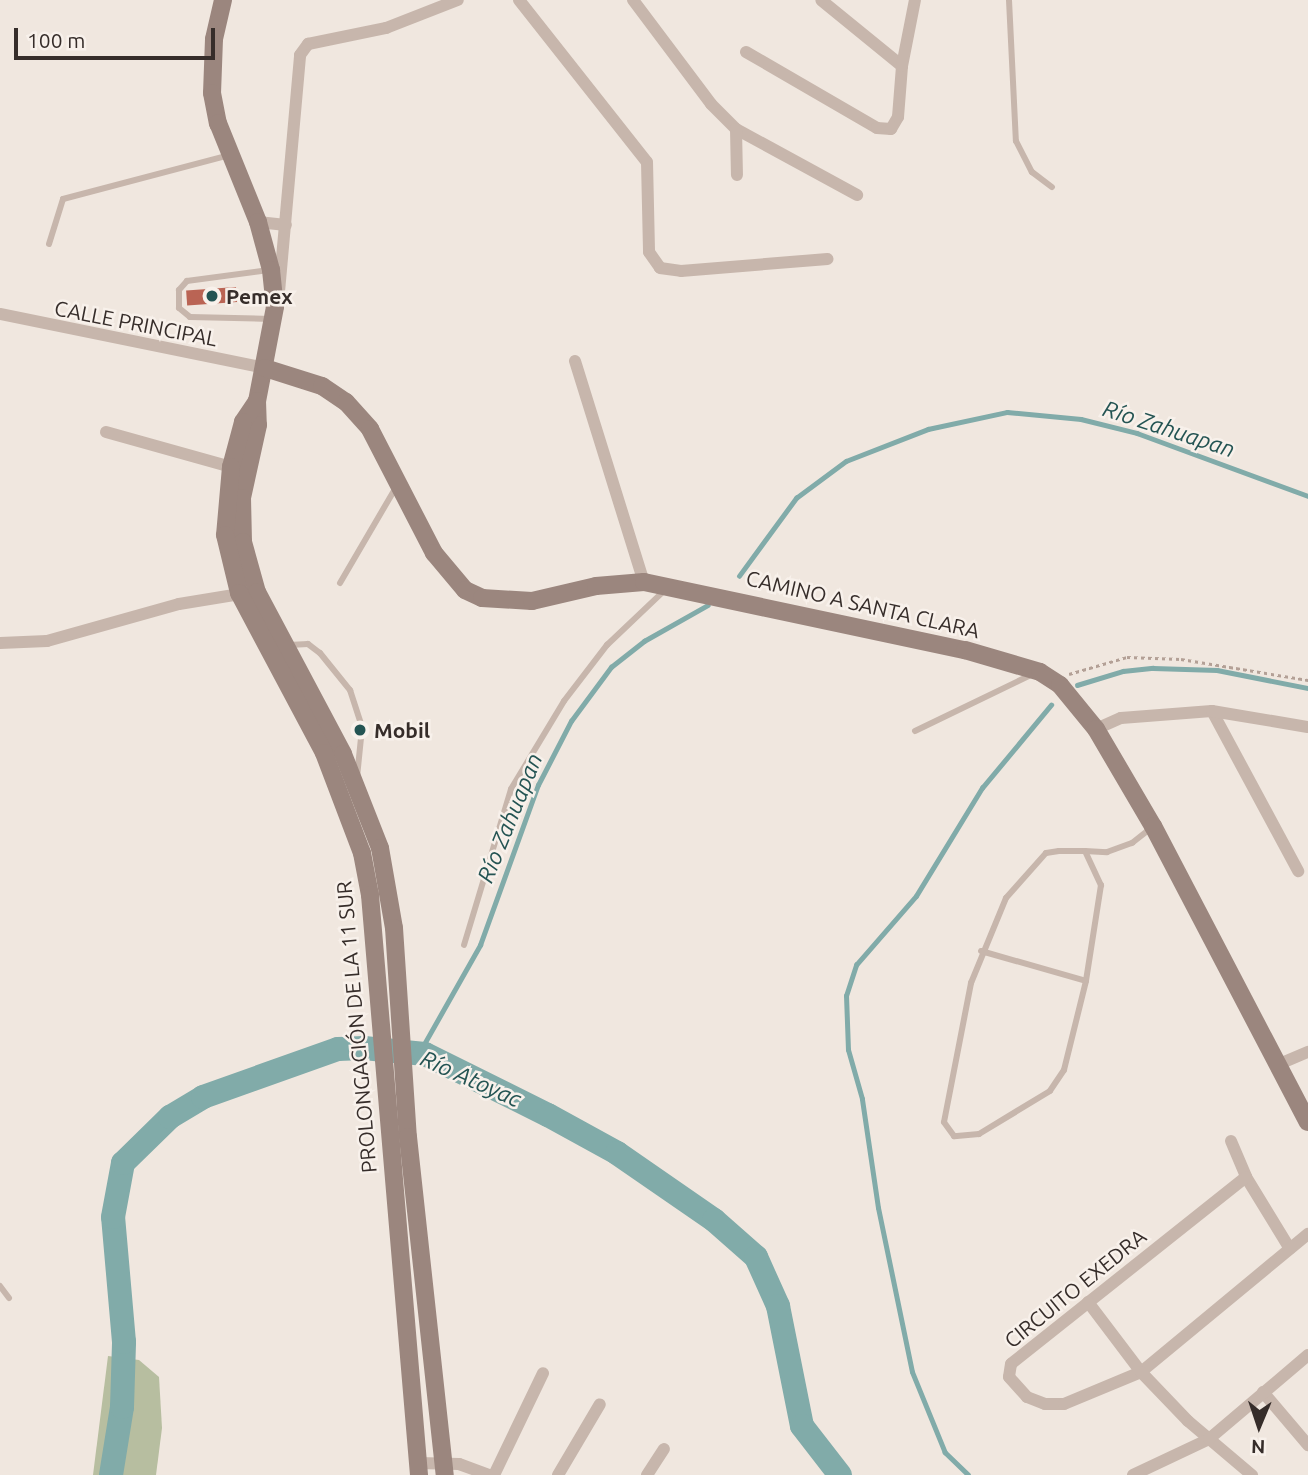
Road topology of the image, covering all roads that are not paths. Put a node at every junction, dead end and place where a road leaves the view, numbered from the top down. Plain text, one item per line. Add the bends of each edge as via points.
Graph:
1 (223, 0) edge
2 (458, 0) edge
3 (519, 0) edge
4 (633, 0) edge
5 (821, 0) edge
6 (915, 0) edge
7 (1009, 0) edge
8 (746, 52) dead end
9 (902, 66) junction
10 (736, 129) junction
11 (232, 155) junction
12 (737, 175) dead end
13 (1052, 187) dead end
14 (857, 195) dead end
15 (258, 222) junction
16 (286, 225) junction
17 (49, 244) dead end
18 (828, 259) dead end
19 (271, 270) junction
20 (0, 314) edge
21 (274, 319) junction
22 (575, 361) dead end
23 (265, 369) junction
24 (257, 401) junction
25 (106, 432) dead end
26 (231, 467) junction
27 (398, 482) junction
28 (644, 582) junction
29 (341, 583) dead end
30 (668, 586) junction
31 (248, 593) junction
32 (0, 643) edge
33 (277, 647) junction
34 (1046, 676) junction
35 (1212, 711) junction
36 (1308, 727) edge
37 (1096, 729) junction
38 (915, 731) dead end
39 (356, 782) junction
40 (1153, 826) junction
41 (380, 848) junction
42 (1085, 851) junction
43 (362, 853) junction
44 (1298, 871) dead end
45 (464, 945) dead end
46 (981, 951) junction
47 (1086, 981) junction
48 (1308, 1052) edge
49 (1278, 1065) junction
50 (1308, 1122) edge
51 (1231, 1142) dead end
52 (1246, 1177) junction
53 (1308, 1234) edge
54 (1290, 1249) junction
55 (0, 1286) edge
56 (9, 1298) dead end
57 (1088, 1303) junction
58 (1308, 1355) edge
59 (1141, 1372) junction
60 (543, 1373) dead end
61 (1263, 1392) junction
62 (600, 1404) dead end
63 (1209, 1439) junction
64 (1308, 1445) edge
65 (664, 1450) dead end
66 (445, 1468) edge
67 (419, 1469) edge
68 (492, 1475) edge
69 (558, 1475) edge
70 (647, 1475) edge
71 (1133, 1475) edge
72 (1252, 1475) edge

1 - 11 main road, PROLONGACIÓN DE LA 11 SUR via 214,39 212,93
2 - 16 street via 386,28 309,44 300,55
3 - 18 street via 647,162 649,253 660,268 681,271
4 - 10 street via 711,104
5 - 9 street
6 - 9 street
7 - 13 lane via 1016,141 1032,172
8 - 9 street via 885,131 898,117
10 - 12 street
10 - 14 street
11 - 15 main road, PROLONGACIÓN DE LA 11 SUR
11 - 17 lane via 64,199
15 - 16 street
15 - 19 main road, PROLONGACIÓN DE LA 11 SUR
16 - 21 street via 283,279
19 - 21 main road, PROLONGACIÓN DE LA 11 SUR
19 - 21 lane via 187,281 179,290 179,308 190,317
20 - 23 street, CALLE PRINCIPAL
21 - 23 main road, PROLONGACIÓN DE LA 11 SUR
22 - 28 street
23 - 24 main road, PROLONGACIÓN DE LA 11 SUR
23 - 27 main road, CAMINO A SANTA CLARA via 322,386 345,402 370,429
24 - 26 main road, PROLONGACIÓN DE LA 11 SUR via 243,422
24 - 31 main road, PROLONGACIÓN DE LA 11 SUR via 258,425 241,512
25 - 26 street
26 - 31 main road, PROLONGACIÓN DE LA 11 SUR via 225,535
27 - 28 main road, CAMINO A SANTA CLARA via 450,575 482,598 532,601 596,586
27 - 29 lane
28 - 30 main road, CAMINO A SANTA CLARA
30 - 34 main road, CAMINO A SANTA CLARA via 965,650
30 - 45 lane via 607,645 564,701 511,789
31 - 32 street via 179,604 47,641
31 - 33 main road, PROLONGACIÓN DE LA 11 SUR
33 - 39 main road, PROLONGACIÓN DE LA 11 SUR
33 - 39 lane via 308,644 332,664 350,690 363,742
33 - 43 main road, PROLONGACIÓN DE LA 11 SUR
34 - 37 main road, CAMINO A SANTA CLARA via 1074,699
34 - 38 lane
35 - 36 street
35 - 37 street via 1121,718
35 - 44 street
37 - 40 main road, CAMINO A SANTA CLARA
39 - 41 main road, PROLONGACIÓN DE LA 11 SUR
40 - 42 lane via 1118,849
40 - 49 main road, CAMINO A SANTA CLARA
41 - 43 main road
41 - 66 main road, PROLONGACIÓN DE LA 11 SUR
42 - 46 lane via 1059,851 1036,859 1006,898
42 - 47 lane via 1101,885
43 - 67 main road, PROLONGACIÓN DE LA 11 SUR
46 - 47 lane
46 - 47 lane via 944,1122 954,1136 979,1134 1050,1091 1064,1070
48 - 49 street
49 - 50 main road, CAMINO A SANTA CLARA
51 - 52 street
52 - 54 street
52 - 57 street, CIRCUITO EXEDRA
53 - 54 street, CIRCUITO EXEDRA
54 - 59 street, CIRCUITO EXEDRA
55 - 56 lane
57 - 59 street
57 - 59 street, CIRCUITO EXEDRA via 1011,1364 1009,1377 1027,1397 1054,1405
58 - 61 street
59 - 63 street
60 - 68 street
61 - 63 street
61 - 64 street
62 - 69 street
63 - 71 street
63 - 72 street
65 - 70 street
66 - 67 street
66 - 68 street

